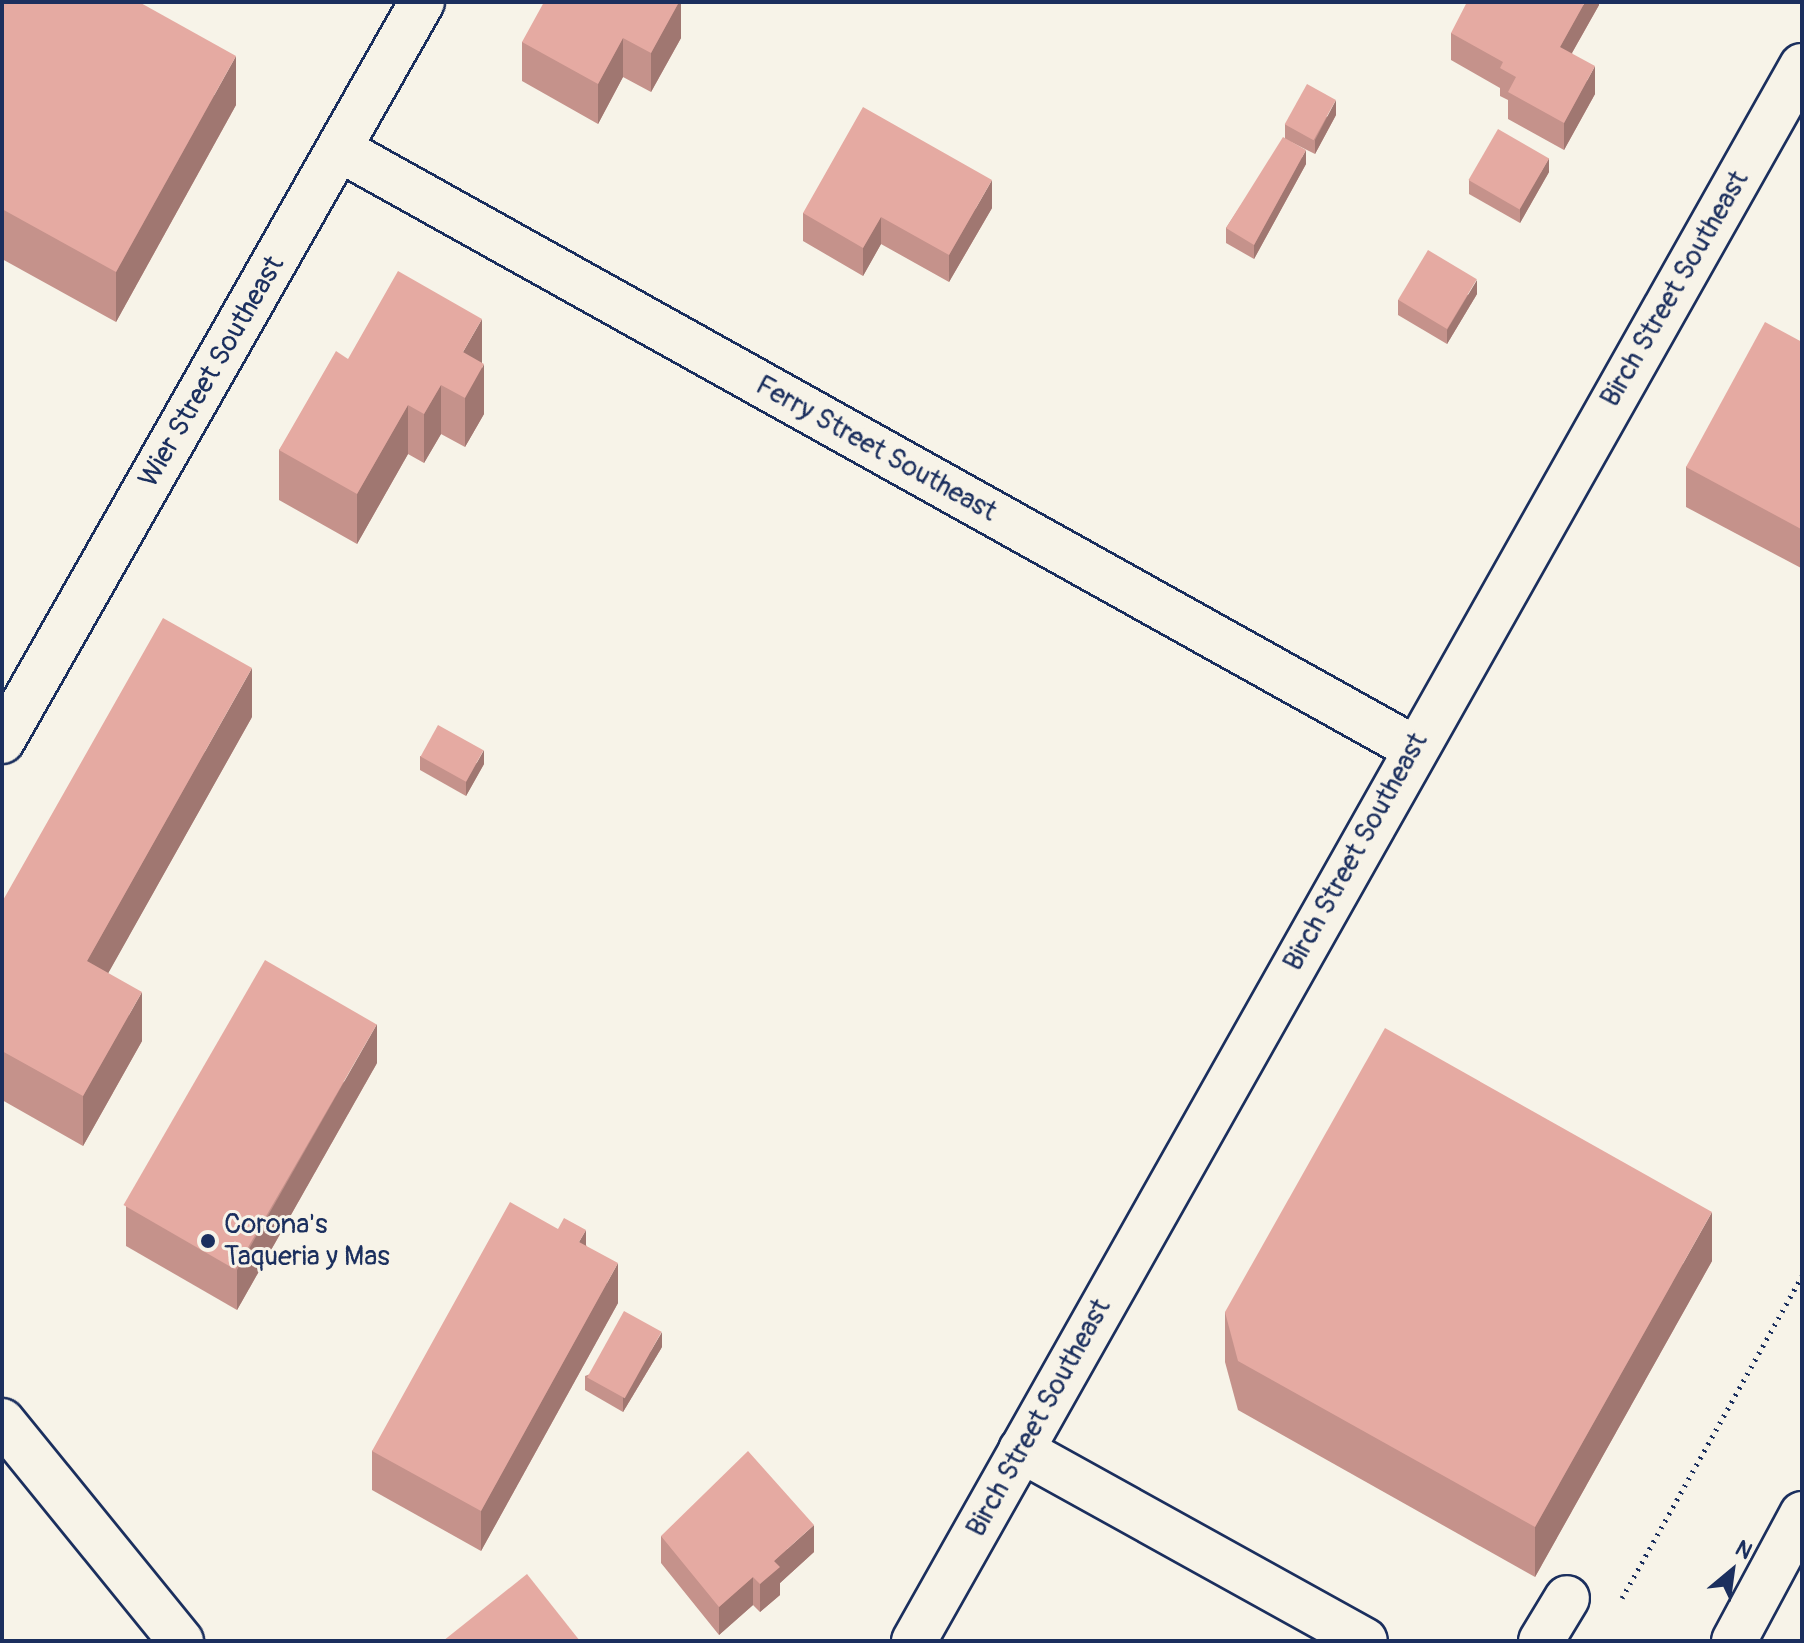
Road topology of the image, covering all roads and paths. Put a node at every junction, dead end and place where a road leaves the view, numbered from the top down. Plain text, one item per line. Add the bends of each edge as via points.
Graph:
1 (422, 2) edge
2 (1802, 66) edge
3 (339, 149) junction
4 (2, 741) edge
5 (1414, 748) junction
6 (1802, 1276) edge
7 (2, 1421) edge
8 (1021, 1450) junction
9 (1802, 1514) edge
10 (1567, 1598) dead end
11 (1621, 1600) dead end
12 (923, 1638) edge
13 (181, 1641) edge
14 (1365, 1641) edge
15 (1541, 1641) edge
16 (1734, 1641) edge

1 - 3 street, Wier Street Southeast
2 - 5 street, Birch Street Southeast
3 - 4 street, Wier Street Southeast
3 - 5 street, Ferry Street Southeast
5 - 8 street, Birch Street Southeast
6 - 11 path
7 - 13 street
8 - 12 street, Birch Street Southeast
8 - 14 street
9 - 16 street
10 - 15 street

